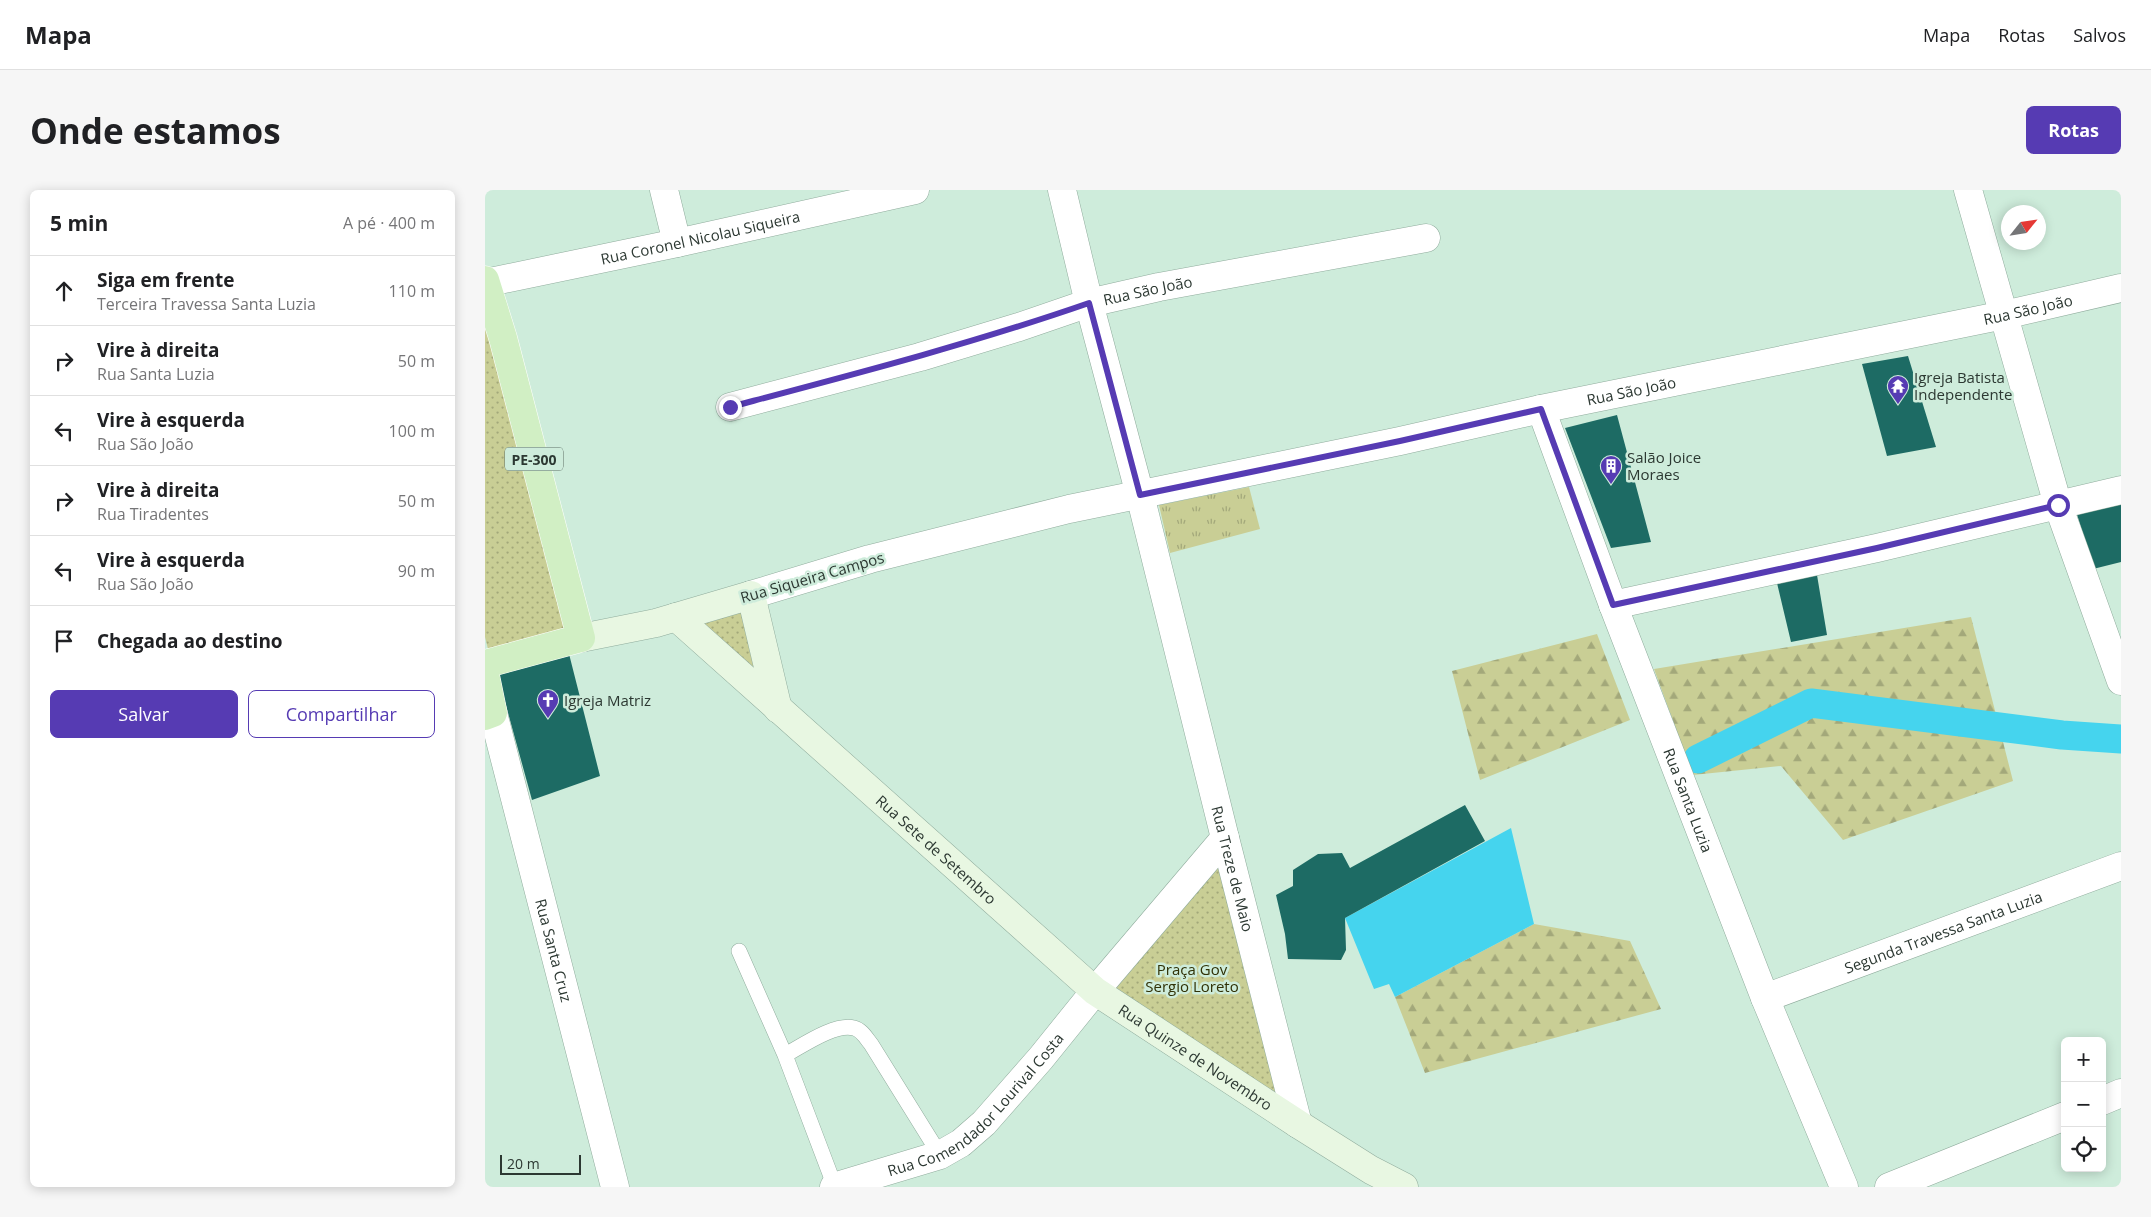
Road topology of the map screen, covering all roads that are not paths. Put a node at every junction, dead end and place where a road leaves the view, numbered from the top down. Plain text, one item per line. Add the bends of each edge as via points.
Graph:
1 (664, 190) edge
2 (915, 190) edge
3 (1062, 190) edge
4 (1968, 190) edge
5 (1426, 238) dead end
6 (677, 243) junction
7 (485, 282) edge
8 (2121, 288) edge
9 (1089, 303) junction
10 (2003, 315) junction
11 (730, 407) dead end
12 (1541, 409) junction
13 (2121, 490) edge
14 (1140, 495) junction
15 (2058, 505) junction
16 (751, 595) junction
17 (1613, 605) junction
18 (676, 618) junction
19 (581, 638) junction
20 (485, 664) edge
21 (485, 674) edge
22 (2121, 681) edge
23 (778, 708) junction
24 (489, 715) edge
25 (1225, 838) junction
26 (2121, 866) edge
27 (739, 951) dead end
28 (1095, 991) junction
29 (1765, 998) junction
30 (785, 1055) junction
31 (2121, 1093) edge
32 (2106, 1099) edge
33 (2061, 1118) edge
34 (1298, 1124) junction
35 (940, 1155) junction
36 (1367, 1178) edge
37 (615, 1187) edge
38 (835, 1187) edge
39 (1404, 1187) edge
40 (1844, 1187) edge
41 (1889, 1187) edge

1 - 6 street
2 - 6 street, Rua Coronel Nicolau Siqueira
3 - 9 street, Rua Treze de Maio
4 - 10 street
5 - 9 street, Rua São João
6 - 7 street, Rua Coronel Nicolau Siqueira
7 - 19 main road, PE-300 via 503,338
8 - 10 street, Rua São João
9 - 11 street, Rua São João via 1019,328 920,357
9 - 14 street, Rua Treze de Maio
10 - 12 street, Rua São João
10 - 15 street
12 - 14 street, Rua São João
12 - 17 street, Rua Santa Luzia
13 - 15 street
14 - 16 street, Rua Siqueira Campos via 1069,509 870,559
14 - 25 street, Rua Treze de Maio
15 - 17 street
15 - 22 street
16 - 18 street, Rua Siqueira Campos
16 - 23 street
17 - 29 street, Rua Santa Luzia
18 - 19 street, Rua Siqueira Campos
18 - 23 street, Rua Sete de Setembro
19 - 20 main road, Rua Siqueira Campos
21 - 24 main road
23 - 28 street, Rua Sete de Setembro
24 - 37 street, Rua Santa Cruz
25 - 28 street, Rua Comendador Lourival Costa
25 - 34 street, Rua Treze de Maio
26 - 29 street, Segunda Travessa Santa Luzia
27 - 30 lane
28 - 34 street, Rua Quinze de Novembro
28 - 35 street, Rua Comendador Lourival Costa via 984,1123 961,1143
29 - 40 street, Rua Santa Luzia
30 - 35 lane via 834,1030 860,1031
30 - 38 lane
31 - 32 street
33 - 41 street
34 - 36 street
35 - 38 street, Rua Comendador Lourival Costa
36 - 39 street

